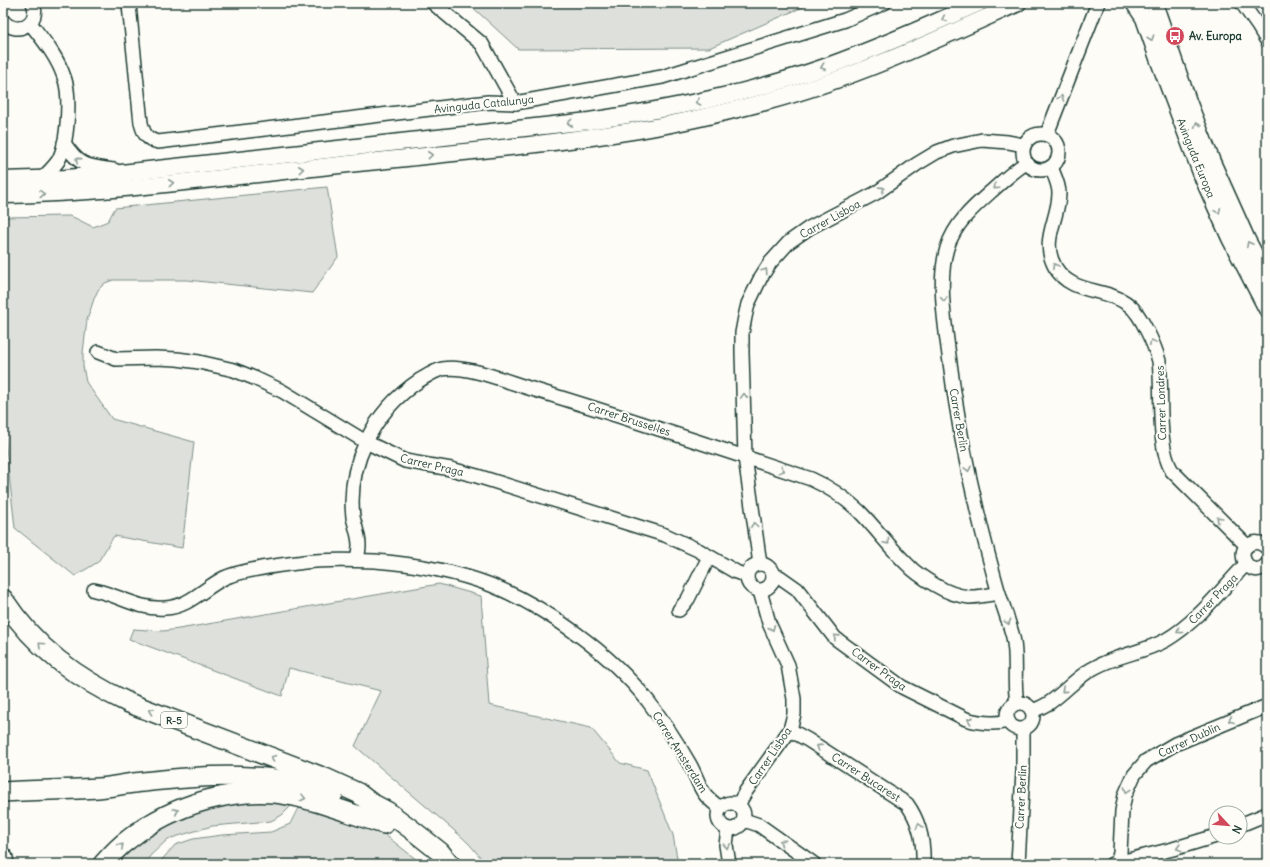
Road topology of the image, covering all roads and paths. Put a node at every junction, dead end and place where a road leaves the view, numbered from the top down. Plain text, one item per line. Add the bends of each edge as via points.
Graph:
1 (33, 3) edge
2 (433, 3) edge
3 (884, 3) edge
4 (979, 3) edge
5 (1018, 3) edge
6 (1098, 3) edge
7 (1134, 3) edge
8 (1154, 3) edge
9 (1242, 3) edge
10 (128, 4) edge
11 (3, 21) edge
12 (30, 23) junction
13 (1267, 41) edge
14 (515, 103) junction
15 (1047, 134) junction
16 (64, 143) junction
17 (1023, 145) junction
18 (1026, 163) junction
19 (1051, 167) junction
20 (125, 172) junction
21 (41, 179) junction
22 (3, 180) edge
23 (3, 195) edge
24 (1267, 278) edge
25 (1267, 309) edge
26 (98, 352) dead end
27 (366, 442) junction
28 (745, 457) junction
29 (1247, 546) junction
30 (1267, 548) edge
31 (709, 557) junction
32 (357, 560) junction
33 (760, 564) junction
34 (1246, 564) junction
35 (1266, 567) edge
36 (746, 576) junction
37 (773, 576) junction
38 (94, 590) dead end
39 (760, 591) junction
40 (999, 592) junction
41 (3, 599) edge
42 (679, 610) dead end
43 (1017, 703) junction
44 (1267, 706) edge
45 (1032, 711) junction
46 (1008, 722) junction
47 (1023, 729) junction
48 (790, 730) junction
49 (3, 785) edge
50 (32, 787) junction
51 (3, 792) edge
52 (371, 803) junction
53 (738, 805) junction
54 (720, 808) junction
55 (1267, 814) edge
56 (744, 820) junction
57 (1248, 822) edge
58 (384, 824) junction
59 (728, 829) junction
60 (1208, 838) edge
61 (3, 858) edge
62 (4, 864) edge
63 (103, 864) edge
64 (436, 864) edge
65 (450, 864) edge
66 (728, 864) edge
67 (814, 864) edge
68 (923, 864) edge
69 (1018, 864) edge
70 (1115, 864) edge

1 - 12 street via 35,12
2 - 14 street via 482,44
3 - 14 street, Avinguda Catalunya via 845,20 662,77
4 -> 20 main road via 824,67 765,86 695,103 589,121
23 -> 5 main road via 64,193 167,183 613,134 668,124 766,102 806,90 895,57
15 -> 6 street
7 -> 25 main road, Avinguda Europa via 1144,18 1203,178 1230,238
24 -> 8 main road, Avinguda Europa via 1212,162
9 - 13 street
10 - 14 street, Avinguda Catalunya via 141,124 145,136 158,142 488,102
11 - 12 street via 14,28
12 - 16 street via 52,52 65,78 68,109
15 - 17 street via 1034,134
15 - 19 street via 1056,141 1059,153
20 -> 16 street via 82,164
16 - 21 street via 58,160
17 - 18 street via 1022,154
28 -> 17 street, Carrer Lisboa via 742,333 748,304 766,270 779,253 789,242 809,228 876,193 937,152 982,140
18 - 19 street via 1038,170
18 -> 40 street, Carrer Berlín via 1012,172 965,217 951,238 943,269 946,328 967,467
29 -> 19 street, Carrer Londres via 1167,463 1163,446 1159,361 1156,350 1134,309 1111,296 1077,287 1055,267 1049,239 1059,193
20 - 21 main road
21 - 22 main road
26 - 27 street, Carrer Praga via 116,359 177,359 234,370 282,391
27 - 28 street, Carrer Brussel·les via 386,409 401,394 430,374 441,369 453,368 475,372 589,406
27 - 31 street, Carrer Praga via 405,461 477,476 665,535
27 - 32 street, Carrer Brussel·les via 353,487 353,516 359,545
33 -> 28 street, Carrer Lisboa
28 -> 40 street, Carrer Brussel·les via 811,479 833,490 859,512 908,566 944,590 969,597
29 - 30 street via 1258,542
29 - 34 street via 1243,555
31 - 36 street, Carrer Praga
31 - 42 street via 688,599
32 - 38 street, Carrer Amsterdam via 306,562 235,574 224,578 193,599 164,608 133,604
32 - 54 street, Carrer Amsterdam via 436,569 476,580 503,590 565,626 614,664 646,699 682,752 705,793
33 - 36 street via 752,566
33 - 37 street via 768,566
34 - 35 street via 1252,569
34 -> 45 street, Carrer Praga via 1204,610 1171,636 1147,648 1092,668 1051,702
36 - 39 street via 747,583
37 - 39 street via 769,587
46 -> 37 street, Carrer Praga via 975,722 902,687 836,638 797,588 780,577
39 -> 48 street, Carrer Lisboa via 769,623 788,665 792,682 794,714
40 -> 43 street, Carrer Berlín via 1016,656
52 -> 41 highway, R-5 via 358,793 332,781 105,692 74,673 45,649
43 - 45 street via 1025,704
43 - 46 street via 1008,712
44 -> 70 street, Carrer Dublín via 1175,744 1146,761 1134,775 1125,795 1120,853
45 - 47 street via 1032,723
46 - 47 street via 1017,729
47 - 69 street, Carrer Berlín
48 - 53 street, Carrer Lisboa
68 -> 48 street, Carrer Bucarest via 919,824 907,804
49 - 50 highway, R-5
50 - 51 highway
50 - 52 highway, R-5 via 196,771 245,771 298,778
50 - 58 highway via 98,788 212,776 264,778 290,781 326,791 367,810
52 - 65 highway, R-5 via 411,829 440,852
53 - 54 street via 730,802
53 - 56 street via 744,812
54 - 59 street via 719,822
55 - 57 street
56 - 59 street via 738,827
67 -> 56 street via 759,825
63 -> 58 highway via 130,838 158,820 217,797 263,792 293,796 328,804
58 - 64 highway via 424,852
59 -> 66 street
60 -> 70 street
61 - 62 highway

